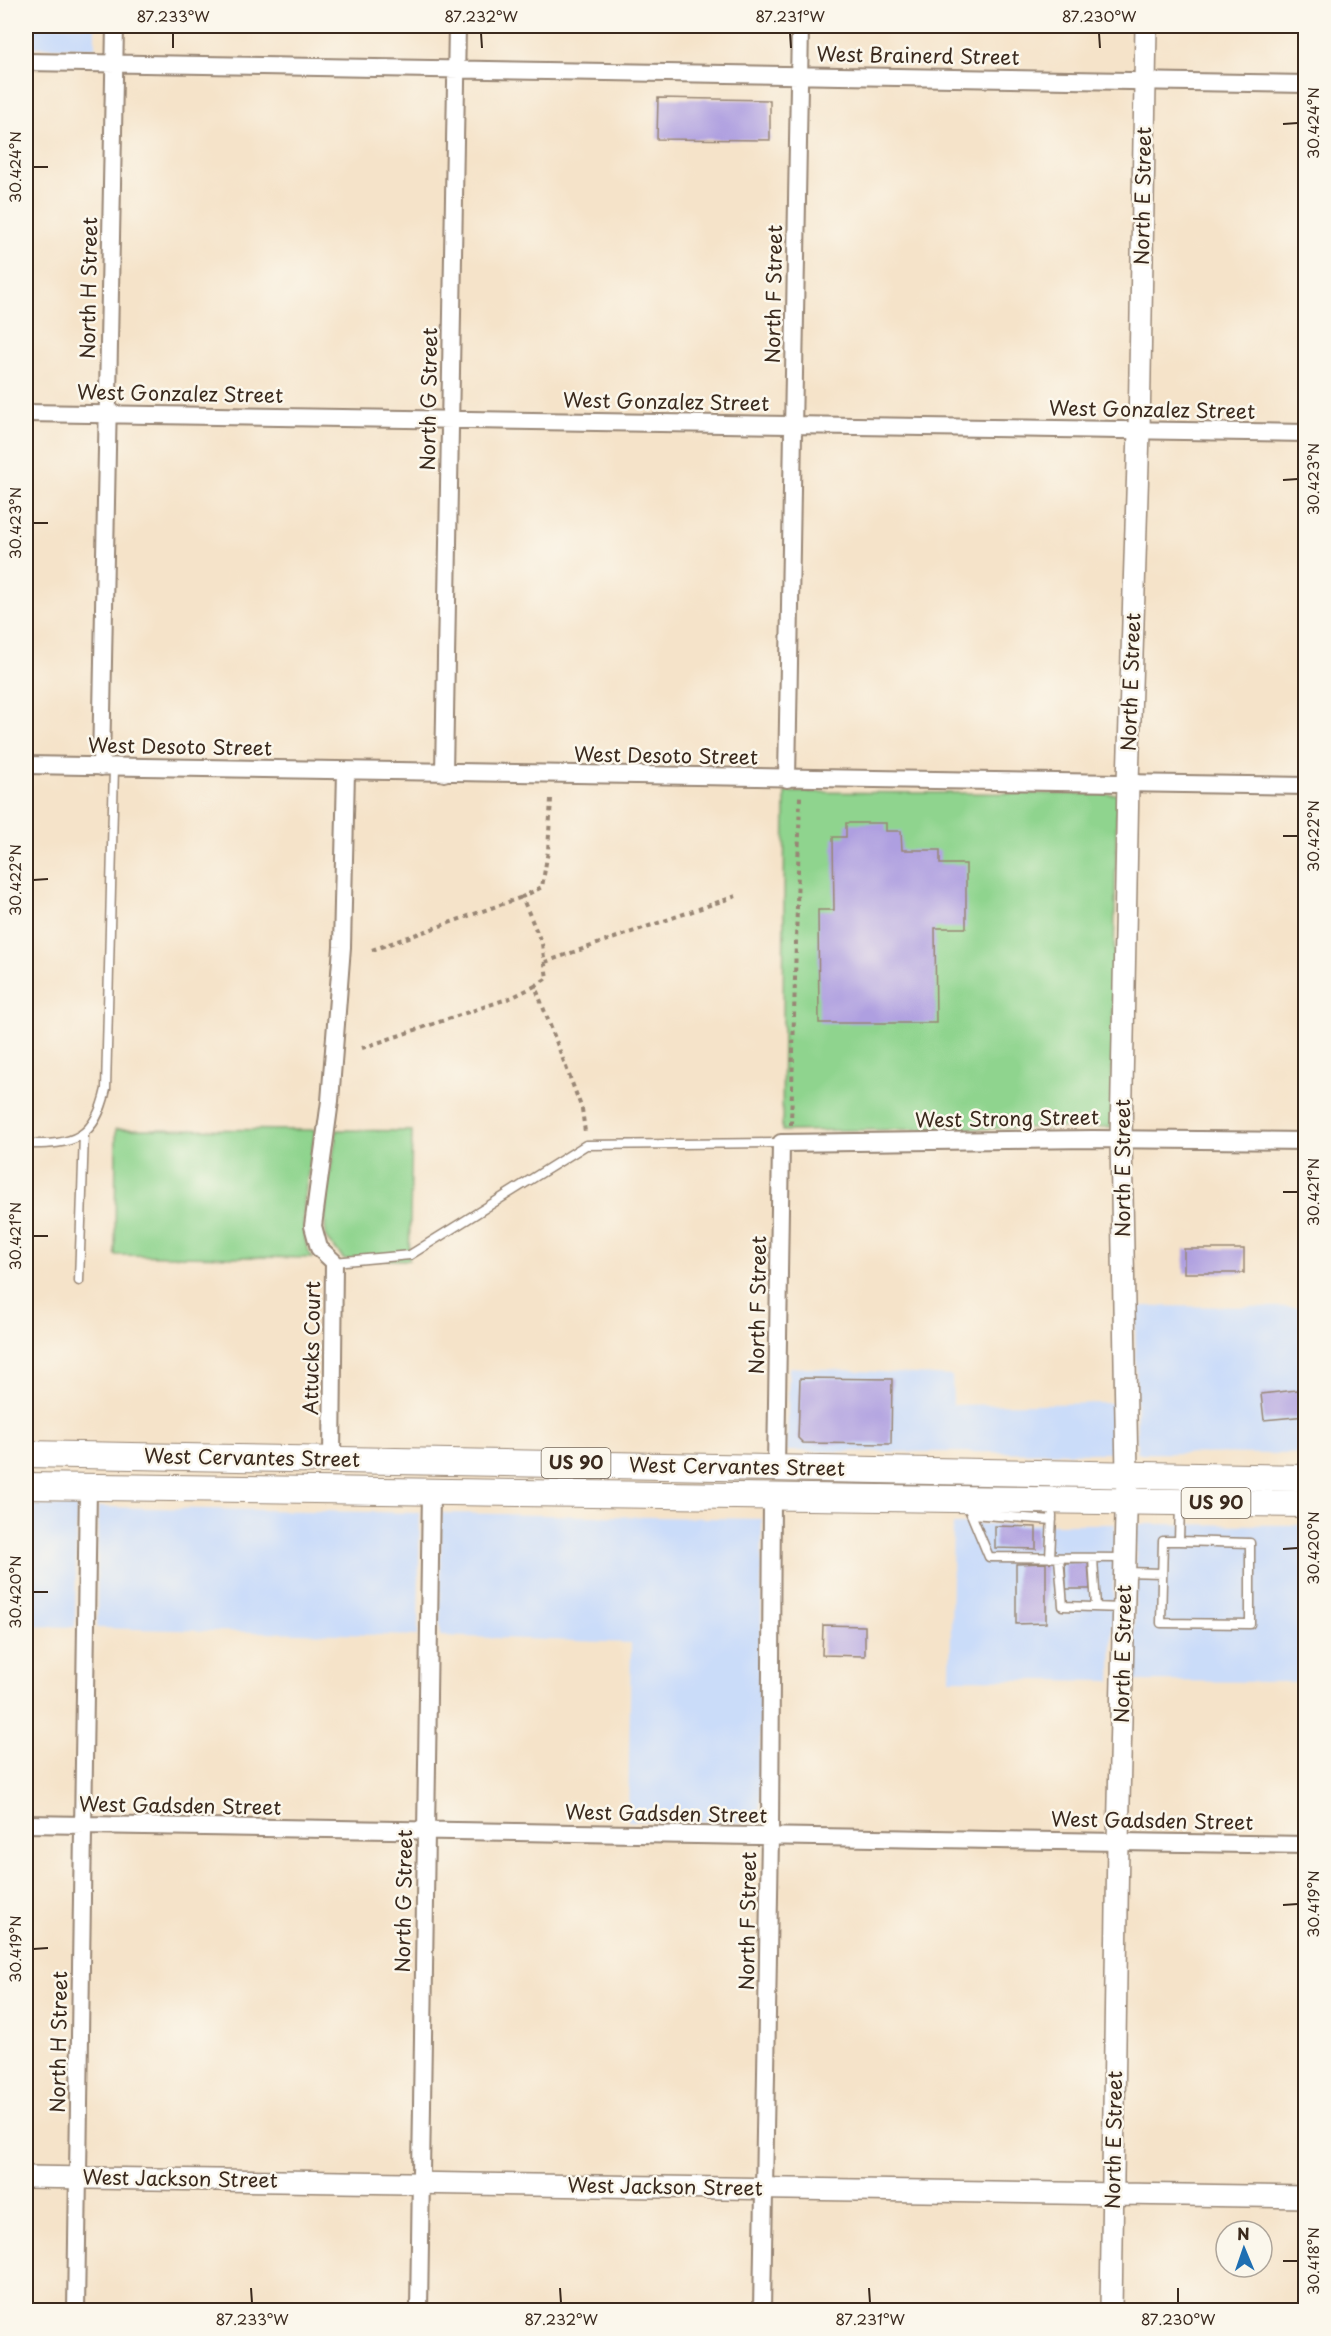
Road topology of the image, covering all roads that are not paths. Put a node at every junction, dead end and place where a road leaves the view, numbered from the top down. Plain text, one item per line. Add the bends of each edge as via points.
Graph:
1 (115, 26) edge
2 (457, 26) edge
3 (800, 26) edge
4 (1146, 26) edge
5 (26, 62) edge
6 (114, 63) junction
7 (456, 69) junction
8 (799, 75) junction
9 (1145, 81) junction
10 (1305, 84) edge
11 (26, 413) edge
12 (108, 414) junction
13 (450, 419) junction
14 (793, 425) junction
15 (1139, 431) junction
16 (1305, 433) edge
17 (26, 765) edge
18 (108, 767) junction
19 (346, 771) junction
20 (444, 773) junction
21 (793, 779) junction
22 (1128, 782) junction
23 (1305, 786) edge
24 (84, 1134) junction
25 (1121, 1139) junction
26 (1305, 1141) edge
27 (786, 1143) junction
28 (26, 1144) edge
29 (334, 1262) junction
30 (79, 1281) dead end
31 (26, 1454) edge
32 (332, 1459) junction
33 (605, 1464) junction
34 (776, 1468) junction
35 (1127, 1474) junction
36 (1305, 1478) edge
37 (26, 1486) edge
38 (88, 1487) junction
39 (157, 1488) junction
40 (431, 1491) junction
41 (772, 1497) junction
42 (1126, 1501) junction
43 (1180, 1503) junction
44 (1305, 1504) edge
45 (968, 1507) junction
46 (1052, 1510) junction
47 (1179, 1541) junction
48 (1054, 1558) junction
49 (1093, 1558) junction
50 (1125, 1565) junction
51 (1162, 1573) junction
52 (1096, 1607) junction
53 (1124, 1608) junction
54 (26, 1824) edge
55 (83, 1825) junction
56 (426, 1830) junction
57 (770, 1836) junction
58 (1118, 1842) junction
59 (1305, 1845) edge
60 (26, 2177) edge
61 (77, 2178) junction
62 (421, 2183) junction
63 (764, 2189) junction
64 (1113, 2194) junction
65 (1305, 2197) edge
66 (76, 2310) edge
67 (418, 2310) edge
68 (762, 2310) edge
69 (1111, 2310) edge

1 - 6 street, North H Street
2 - 7 street, North G Street
3 - 8 street, North F Street
4 - 9 street, North E Street
5 - 6 street, West Brainerd Street
6 - 7 street, West Brainerd Street
6 - 12 street, North H Street
7 - 8 street, West Brainerd Street
7 - 13 street, North G Street
8 - 9 street, West Brainerd Street
8 - 14 street, North F Street
9 - 10 street, West Brainerd Street
9 - 15 street, North E Street
11 - 12 street, West Gonzalez Street
12 - 13 street, West Gonzalez Street
12 - 18 street, North H Street
13 - 14 street, West Gonzalez Street
13 - 20 street, North G Street
14 - 15 street, West Gonzalez Street
14 - 21 street, North F Street
15 - 16 street, West Gonzalez Street
15 - 22 street, North E Street
17 - 18 street, West Desoto Street
18 - 19 street, West Desoto Street
18 - 24 lane via 105,1089 102,1107
19 - 20 street, West Desoto Street
19 - 29 street, Attucks Court via 342,947 330,1101 313,1226 319,1248
20 - 21 street, West Desoto Street
21 - 22 street, West Desoto Street
22 - 23 street, West Desoto Street
22 - 25 street, North E Street
24 - 28 lane via 60,1143
24 - 30 lane
25 - 26 street, West Strong Street
25 - 27 street, West Strong Street
25 - 35 street, North E Street
27 - 29 lane via 586,1145 410,1255
27 - 34 street, North F Street
29 - 32 street, Attucks Court
31 - 32 main road, West Cervantes Street / US 90
32 - 33 main road, West Cervantes Street / US 90
32 - 39 main road via 311,1473 183,1474
33 - 34 main road, West Cervantes Street / US 90
33 - 40 main road via 562,1476 448,1474 436,1479
34 - 35 main road, West Cervantes Street / US 90
35 - 36 main road, West Cervantes Street / US 90
35 - 42 street, North E Street
37 - 38 main road, West Cervantes Street / US 90
38 - 39 main road, West Cervantes Street / US 90
38 - 55 street, North H Street
39 - 40 main road, West Cervantes Street / US 90
40 - 41 main road, West Cervantes Street / US 90
40 - 56 street, North G Street
41 - 45 main road, West Cervantes Street / US 90
41 - 57 street, North F Street
42 - 43 main road, West Cervantes Street / US 90
42 - 46 main road, West Cervantes Street / US 90
42 - 50 street, North E Street
43 - 44 main road, West Cervantes Street / US 90
43 - 47 lane
45 - 46 main road, West Cervantes Street / US 90
45 - 48 lane via 989,1557
46 - 48 lane
47 - 51 lane via 1163,1541
47 - 51 lane via 1250,1543 1250,1624 1161,1623
48 - 49 lane
48 - 52 lane via 1063,1605
49 - 50 lane
49 - 52 lane
50 - 51 lane
50 - 53 street, North E Street
52 - 53 lane
53 - 58 street, North E Street
54 - 55 street, West Gadsden Street
55 - 56 street, West Gadsden Street
55 - 61 street, North H Street
56 - 57 street, West Gadsden Street
56 - 62 street, North G Street
57 - 58 street, West Gadsden Street
57 - 63 street, North F Street
58 - 59 street, West Gadsden Street
58 - 64 street, North E Street
60 - 61 street, West Jackson Street
61 - 62 street, West Jackson Street
61 - 66 street, North H Street
62 - 63 street, West Jackson Street
62 - 67 street, North G Street
63 - 64 street, West Jackson Street
63 - 68 street, North F Street
64 - 65 street, West Jackson Street
64 - 69 street, North E Street

